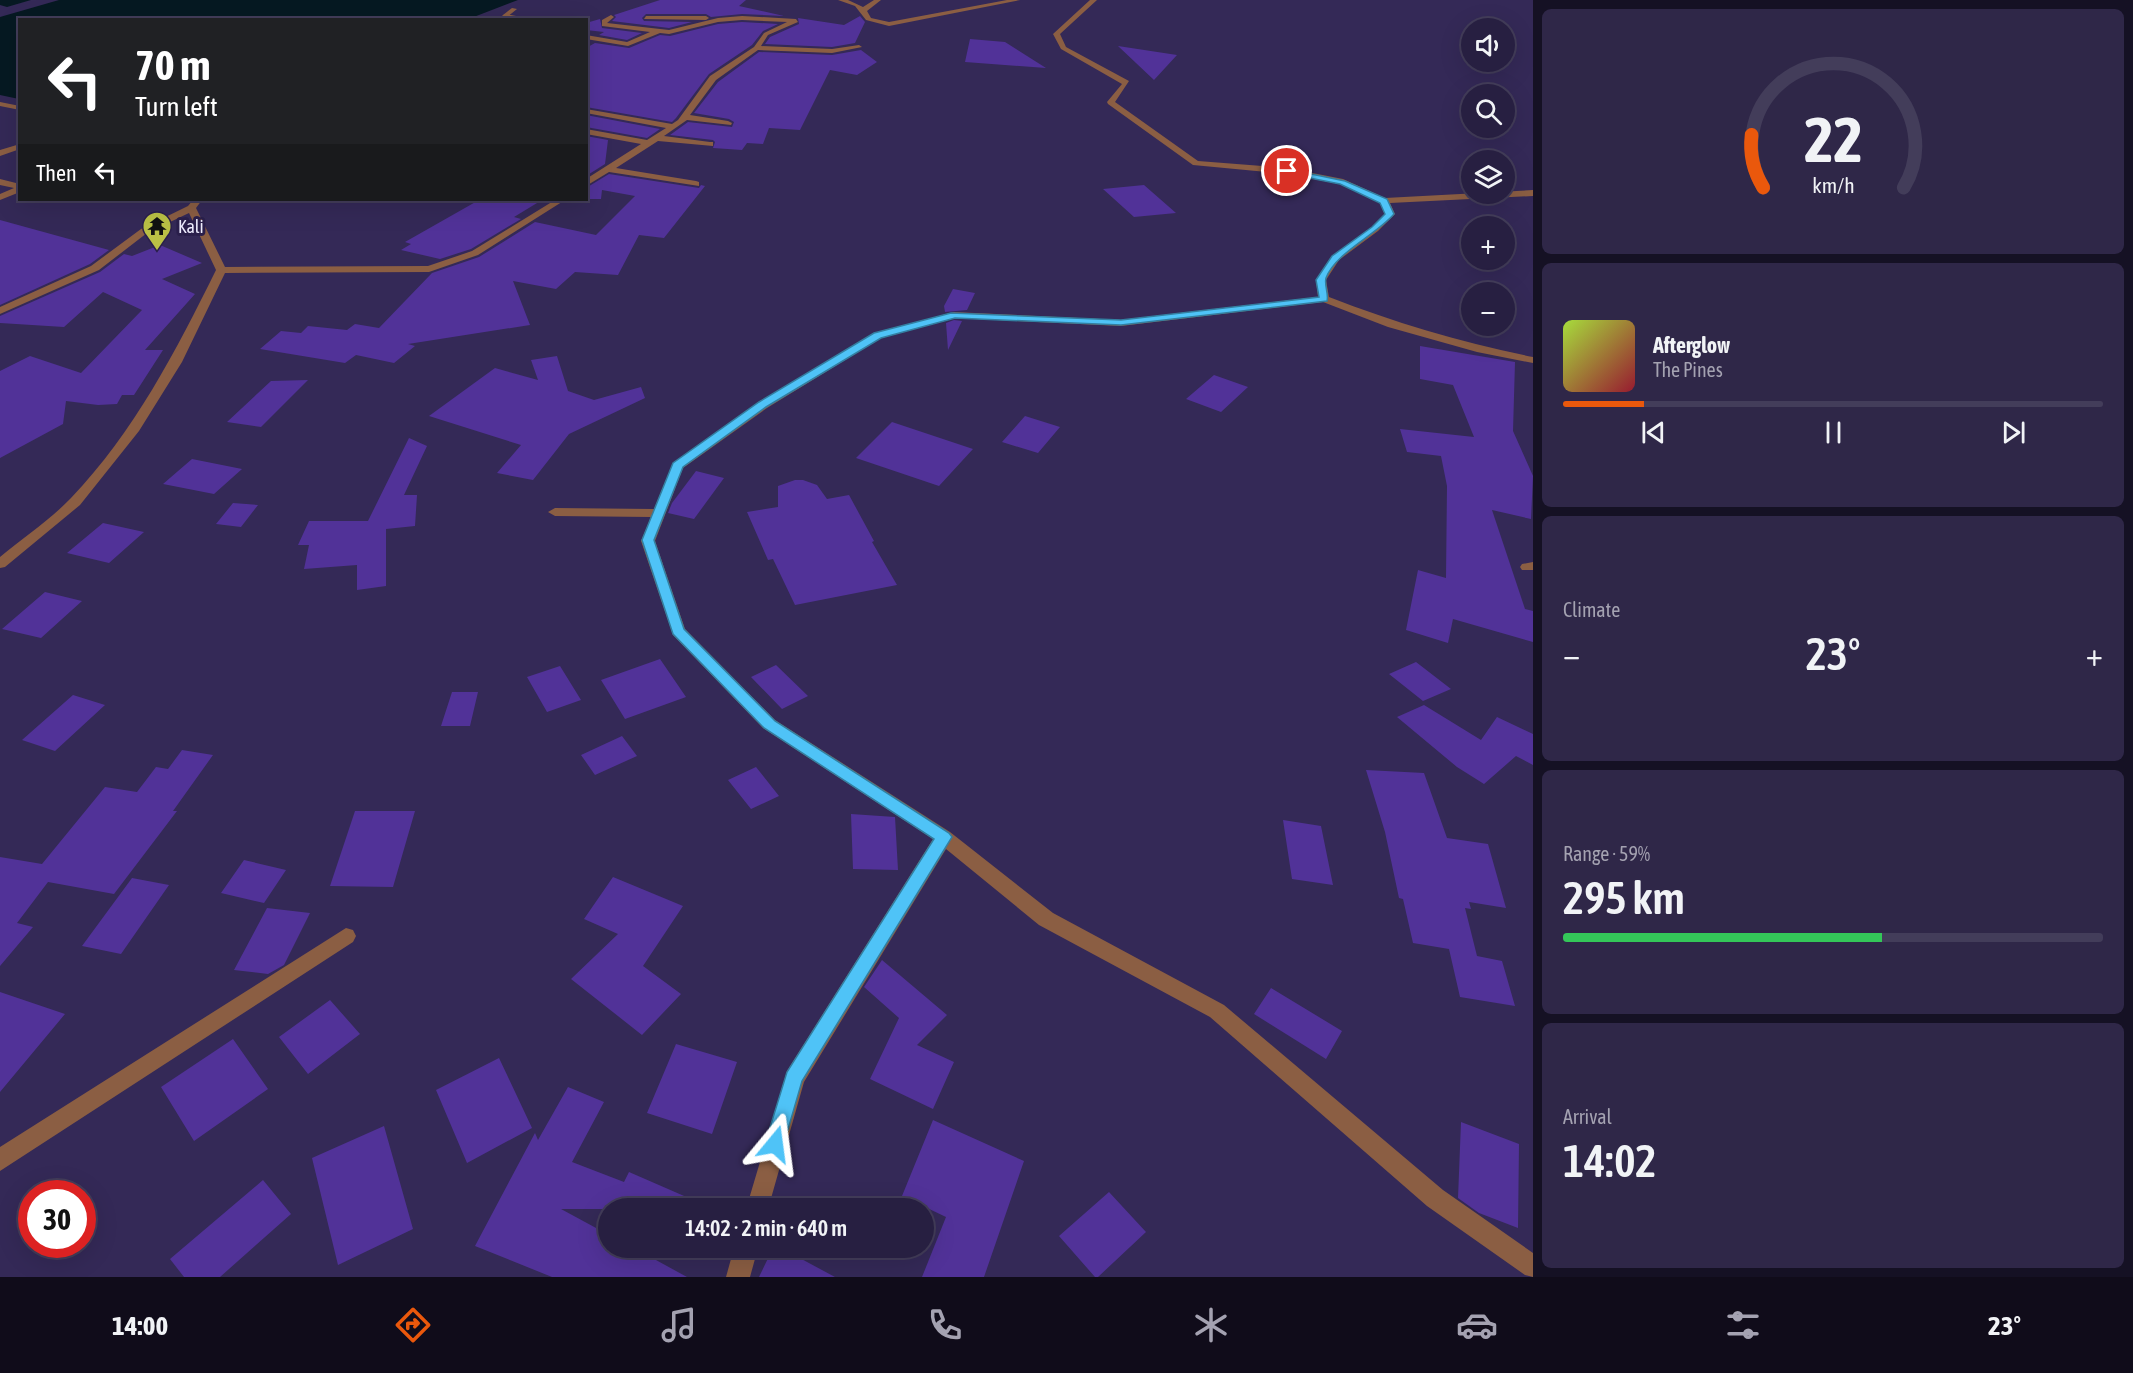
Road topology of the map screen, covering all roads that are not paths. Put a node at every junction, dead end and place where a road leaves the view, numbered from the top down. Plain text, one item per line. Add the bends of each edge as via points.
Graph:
1 (842, 0) edge
2 (878, 0) edge
3 (1017, 0) edge
4 (1094, 0) edge
5 (514, 9) dead end
6 (863, 10) junction
7 (611, 17) dead end
8 (501, 18) edge
9 (646, 18) dead end
10 (718, 20) junction
11 (651, 34) junction
12 (588, 37) edge
13 (859, 47) dead end
14 (756, 48) junction
15 (0, 104) edge
16 (18, 108) edge
17 (588, 111) edge
18 (685, 117) junction
19 (728, 123) dead end
20 (674, 127) junction
21 (588, 131) edge
22 (652, 141) junction
23 (710, 144) dead end
24 (18, 147) edge
25 (0, 153) edge
26 (608, 169) junction
27 (588, 174) edge
28 (597, 176) junction
29 (0, 182) edge
30 (588, 182) edge
31 (696, 184) dead end
32 (18, 187) edge
33 (18, 189) edge
34 (1533, 193) edge
35 (0, 197) edge
36 (558, 201) edge
37 (1384, 201) junction
38 (194, 204) edge
39 (221, 270) junction
40 (1324, 299) junction
41 (0, 311) edge
42 (1533, 360) edge
43 (555, 512) dead end
44 (659, 513) junction
45 (0, 564) edge
46 (944, 837) junction
47 (346, 936) dead end
48 (0, 1160) edge
49 (760, 1198) edge
50 (743, 1258) edge
51 (1533, 1267) edge
52 (738, 1277) edge

1 - 6 street
2 - 6 street
3 - 6 street via 889,24 868,19
4 - 37 street via 1056,34 1063,48 1126,83 1111,102 1196,163 1287,171 1343,182
5 - 8 street
7 - 11 street via 604,25 654,30
9 - 10 street
10 - 11 street
10 - 14 street via 796,21 766,34
11 - 12 street via 628,44
13 - 14 street via 832,51
14 - 18 street via 713,78
15 - 16 street
17 - 20 street
18 - 19 street
18 - 20 street
20 - 22 street
21 - 22 street
22 - 23 street
22 - 26 street
24 - 25 street
26 - 28 street
26 - 31 street
27 - 28 street
28 - 30 street
29 - 32 street
33 - 35 street
34 - 37 street
36 - 39 street via 475,253 429,269
37 - 40 street via 1390,214 1335,258 1321,280
38 - 39 street
38 - 41 street via 144,231 95,268
39 - 45 street via 176,362 135,428 75,502
40 - 42 street via 1392,325
40 - 44 street via 1121,322 954,315 878,336 763,405 677,466
43 - 44 street
44 - 46 street via 648,540 678,631 770,724
46 - 49 street via 794,1078
46 - 51 street via 1046,919 1217,1011 1436,1198
47 - 48 street
50 - 52 street

